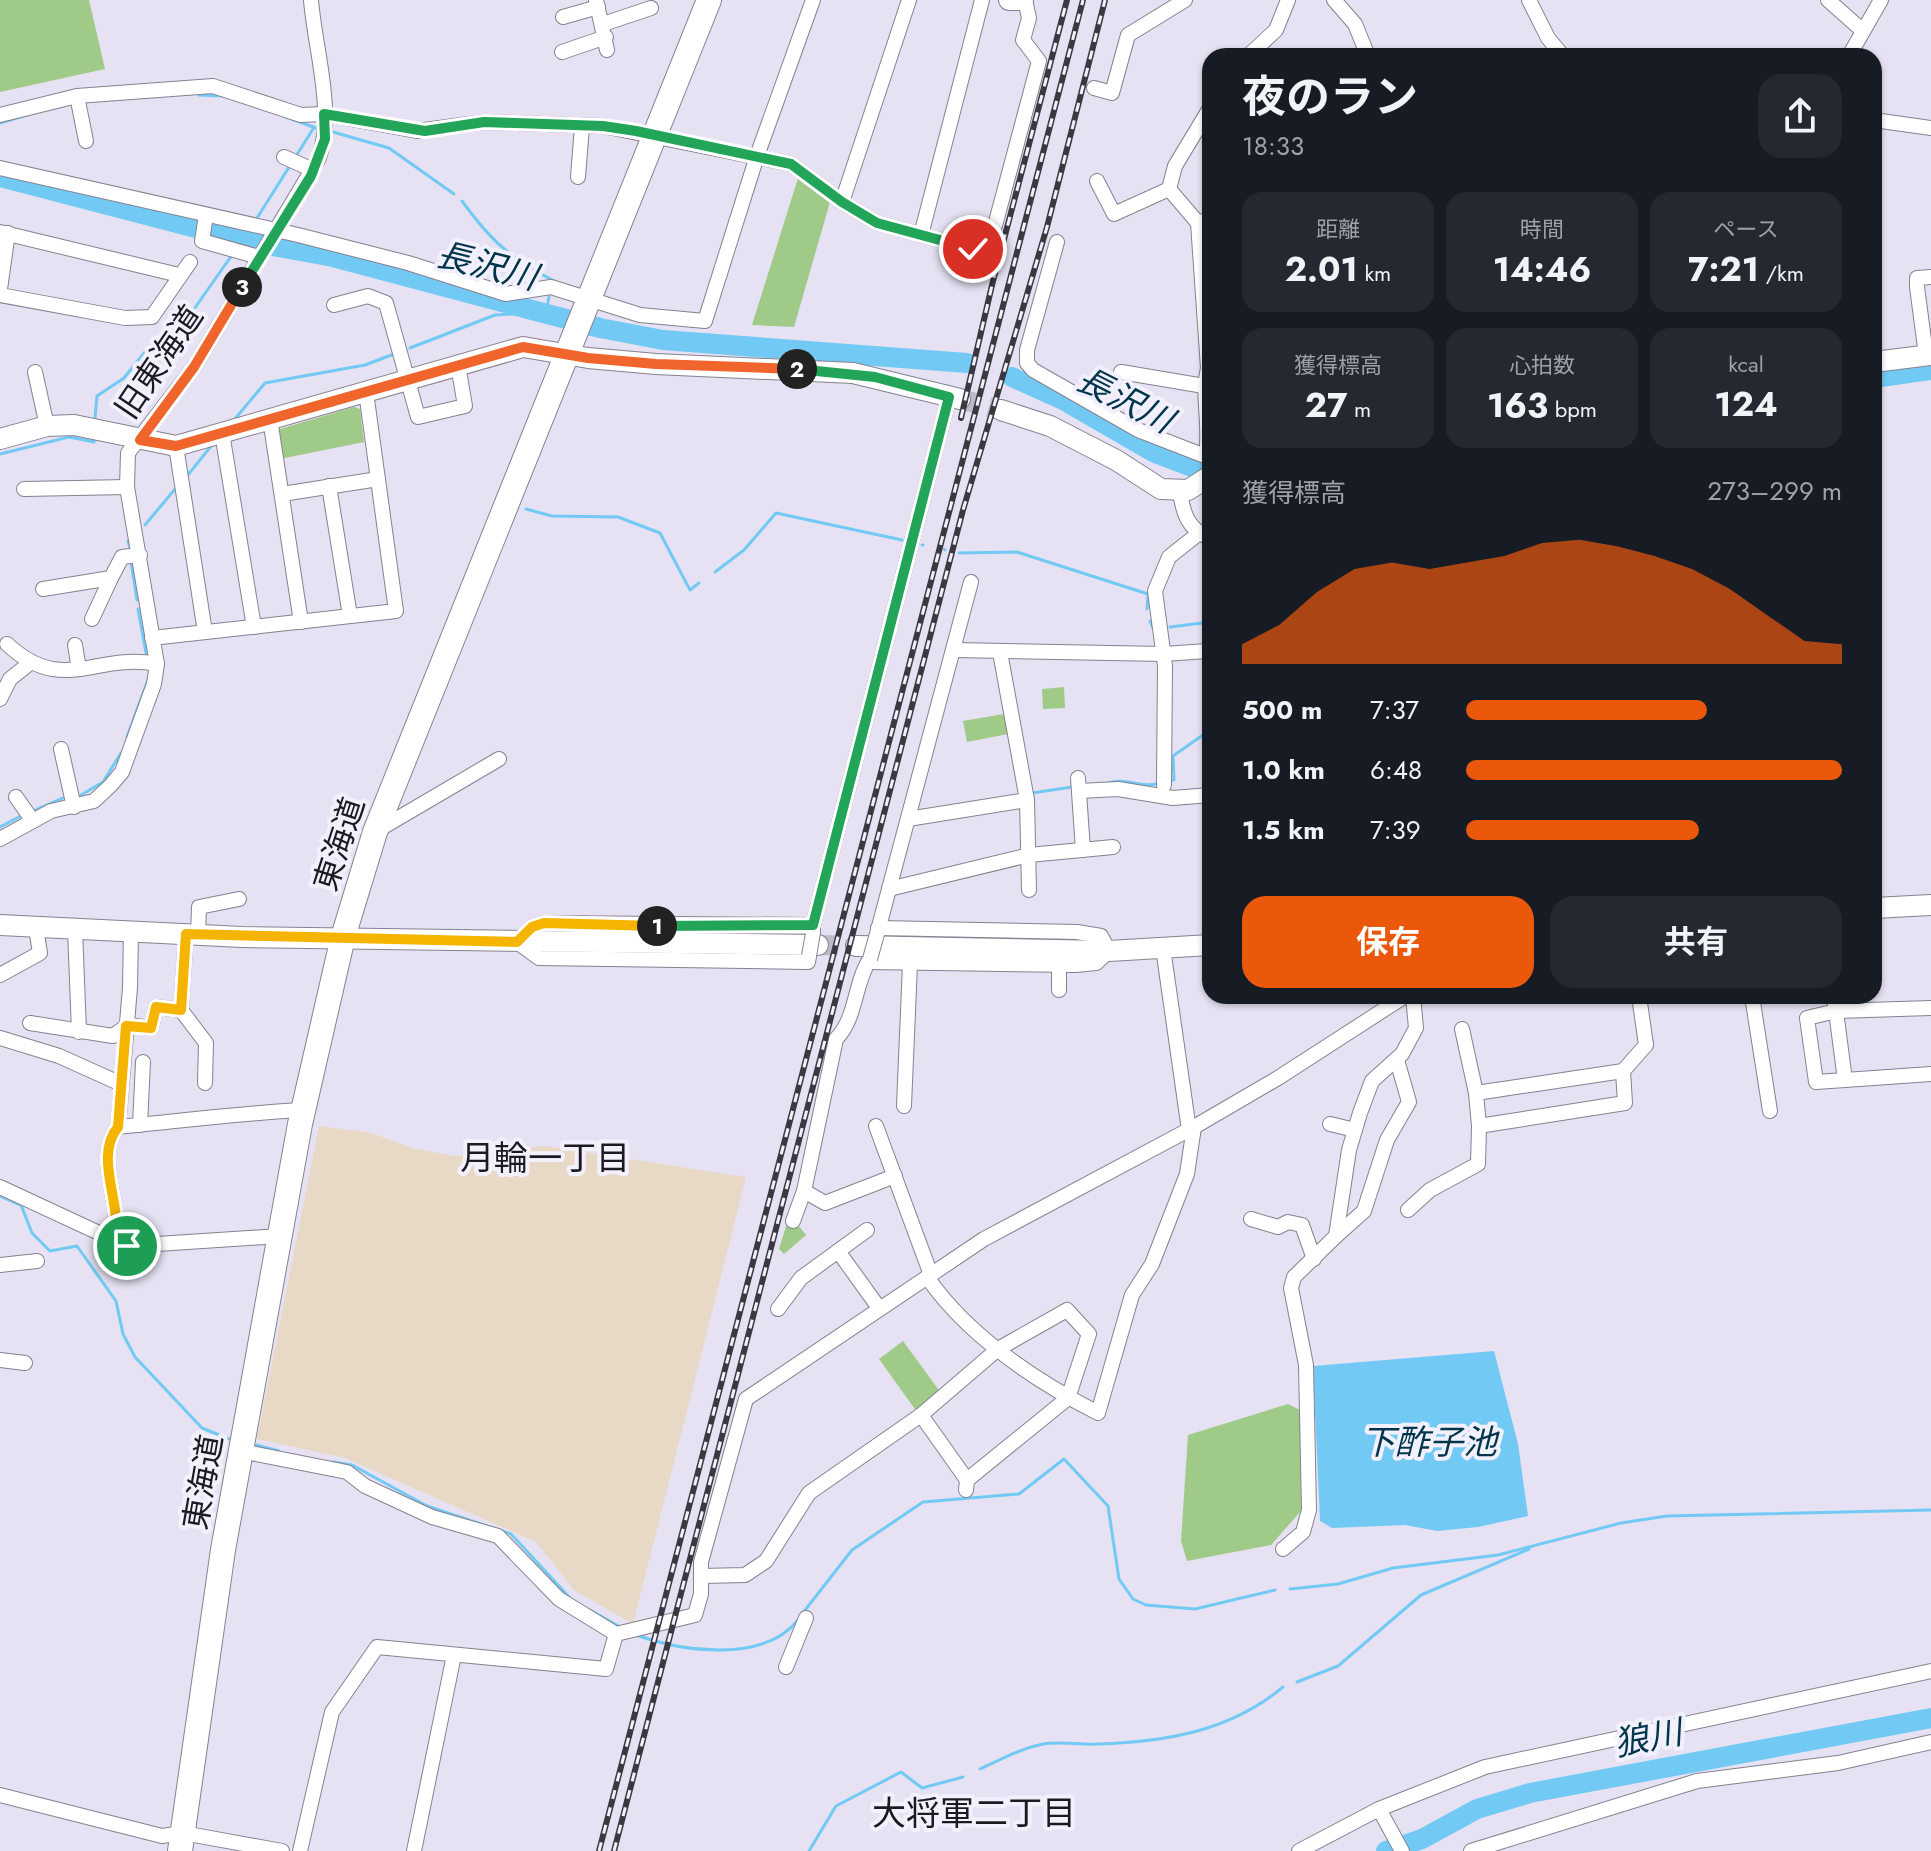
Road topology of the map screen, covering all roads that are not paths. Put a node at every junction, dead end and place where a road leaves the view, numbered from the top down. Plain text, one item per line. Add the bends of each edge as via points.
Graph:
1 (311, 0) edge
2 (709, 0) edge
3 (813, 0) edge
4 (909, 0) edge
5 (982, 0) edge
6 (1009, 0) edge
7 (1024, 0) edge
8 (1185, 0) edge
9 (1288, 0) edge
10 (1334, 0) edge
11 (1529, 0) edge
12 (1828, 0) edge
13 (1881, 0) edge
14 (597, 3) edge
15 (651, 8) dead end
16 (563, 17) dead end
17 (1863, 31) junction
18 (605, 37) junction
19 (1257, 48) edge
20 (1365, 48) edge
21 (1556, 48) edge
22 (1853, 48) edge
23 (562, 52) dead end
24 (1094, 88) dead end
25 (77, 96) junction
26 (324, 114) junction
27 (0, 115) edge
28 (1202, 121) edge
29 (1882, 121) edge
30 (582, 126) junction
31 (1931, 128) edge
32 (655, 137) junction
33 (86, 141) dead end
34 (757, 156) junction
35 (284, 157) dead end
36 (0, 168) edge
37 (313, 170) junction
38 (578, 177) dead end
39 (1097, 181) dead end
40 (1169, 189) junction
41 (842, 202) junction
42 (206, 215) junction
43 (1202, 219) edge
44 (275, 231) junction
45 (4, 232) edge
46 (921, 235) junction
47 (1057, 242) dead end
48 (259, 257) junction
49 (190, 262) dead end
50 (179, 275) junction
51 (1931, 277) edge
52 (0, 289) edge
53 (0, 295) edge
54 (334, 305) dead end
55 (580, 325) junction
56 (1928, 355) edge
57 (1882, 361) edge
58 (458, 365) junction
59 (35, 372) dead end
60 (1121, 372) dead end
61 (409, 379) junction
62 (1202, 385) edge
63 (366, 392) junction
64 (954, 398) joint
65 (1001, 410) tunnel mouth
66 (270, 419) junction
67 (47, 426) junction
68 (222, 433) junction
69 (0, 437) edge
70 (140, 440) junction
71 (176, 446) junction
72 (1202, 454) edge
73 (378, 479) junction
74 (1202, 482) edge
75 (329, 486) junction
76 (127, 487) junction
77 (24, 489) dead end
78 (1180, 492) junction
79 (282, 494) junction
80 (1202, 534) edge
81 (1202, 537) edge
82 (140, 555) junction
83 (111, 578) junction
84 (971, 582) dead end
85 (43, 589) dead end
86 (350, 616) junction
87 (92, 619) dead end
88 (301, 622) junction
89 (254, 627) junction
90 (205, 632) junction
91 (152, 638) junction
92 (7, 644) dead end
93 (75, 645) dead end
94 (954, 650) junction
95 (1202, 651) edge
96 (1000, 652) junction
97 (1164, 654) junction
98 (30, 663) junction
99 (157, 664) junction
100 (79, 669) junction
101 (0, 699) edge
102 (61, 749) dead end
103 (499, 759) dead end
104 (1164, 780) dead end
105 (1026, 795) junction
106 (1202, 796) edge
107 (16, 797) dead end
108 (74, 807) junction
109 (908, 819) junction
110 (33, 821) junction
111 (375, 832) junction
112 (0, 839) edge
113 (1113, 847) dead end
114 (1083, 850) junction
115 (1029, 855) junction
116 (889, 889) junction
117 (1029, 890) dead end
118 (239, 899) dead end
119 (1931, 905) edge
120 (1882, 908) edge
121 (0, 925) edge
122 (36, 928) junction
123 (75, 929) junction
124 (131, 931) junction
125 (878, 931) junction
126 (192, 934) junction
127 (343, 937) junction
128 (813, 940) joint
129 (1202, 946) edge
130 (1163, 948) junction
131 (1109, 951) junction
132 (865, 955) junction
133 (910, 964) junction
134 (1059, 965) junction
135 (0, 975) edge
136 (1059, 990) dead end
137 (1393, 1004) edge
138 (1414, 1004) edge
139 (1640, 1004) edge
140 (1753, 1004) edge
141 (1833, 1004) edge
142 (1835, 1004) edge
143 (1854, 1004) edge
144 (1931, 1008) edge
145 (181, 1010) junction
146 (30, 1023) dead end
147 (126, 1026) junction
148 (1462, 1029) dead end
149 (79, 1032) junction
150 (0, 1038) edge
151 (1397, 1060) junction
152 (143, 1062) dead end
153 (1623, 1071) junction
154 (1931, 1074) edge
155 (1845, 1080) junction
156 (119, 1083) junction
157 (205, 1083) dead end
158 (1476, 1093) junction
159 (904, 1106) dead end
160 (303, 1110) junction
161 (1770, 1111) dead end
162 (1330, 1124) dead end
163 (140, 1125) junction
164 (876, 1126) dead end
165 (1479, 1126) junction
166 (118, 1127) junction
167 (1192, 1128) junction
168 (1355, 1130) junction
169 (895, 1176) junction
170 (0, 1187) edge
171 (804, 1191) junction
172 (1408, 1210) dead end
173 (1251, 1219) dead end
174 (793, 1221) dead end
175 (867, 1230) dead end
176 (280, 1236) junction
177 (1336, 1236) junction
178 (115, 1240) junction
179 (838, 1251) junction
180 (1314, 1259) junction
181 (37, 1261) dead end
182 (0, 1265) edge
183 (929, 1276) junction
184 (879, 1308) junction
185 (778, 1309) dead end
186 (998, 1349) junction
187 (0, 1360) edge
188 (25, 1363) dead end
189 (1068, 1398) junction
190 (921, 1415) junction
191 (241, 1451) junction
192 (1283, 1549) dead end
193 (701, 1576) junction
194 (806, 1618) dead end
195 (621, 1631) junction
196 (454, 1655) junction
197 (786, 1667) dead end
198 (1931, 1671) edge
199 (1931, 1742) edge
200 (0, 1795) edge
201 (1379, 1809) junction
202 (181, 1842) edge
203 (282, 1851) edge
204 (300, 1851) edge
205 (414, 1851) edge
206 (1299, 1851) edge
207 (1402, 1851) edge
208 (1471, 1851) edge

1 - 26 street, 旧東海道
2 - 32 highway, 東海道
3 - 34 street
4 - 41 street
5 - 46 street
6 - 7 street
7 - 46 street via 1029,18 1023,40 1039,61 993,233 973,249
8 - 24 street via 1128,35 1112,93
9 - 19 street via 1276,30
10 - 20 street via 1355,24
11 - 21 street
12 - 17 street
13 - 17 street
14 - 16 street
14 - 18 street
15 - 18 street
17 - 22 street
18 - 23 street
25 - 26 street via 213,86 301,115
25 - 27 street
25 - 33 street
26 - 30 street via 425,131 484,122
26 - 37 street, 旧東海道 via 325,139
28 - 40 street via 1175,166
29 - 31 street
30 - 32 street
30 - 38 street
32 - 34 street
32 - 55 highway, 東海道
34 - 41 street via 801,169
34 - 55 street via 705,321 640,315
35 - 37 street
36 - 42 street
37 - 44 street, 旧東海道
39 - 40 street via 1114,214
40 - 43 street
41 - 46 street via 877,223
42 - 44 street
42 - 48 street via 202,240
44 - 48 street, 旧東海道
44 - 55 street via 408,263 506,294 551,287
45 - 50 street
45 - 52 street
47 - 72 street via 1027,363 1138,430
48 - 70 street, 旧東海道 via 194,367
49 - 50 street
50 - 53 street via 152,317 125,318
51 - 56 street via 1917,278
54 - 61 street via 368,296 386,303
55 - 58 street
55 - 64 street via 695,367 853,373
55 - 111 highway, 東海道
56 - 57 street
58 - 61 street
58 - 61 street via 465,406 418,417
59 - 67 street
60 - 62 street
61 - 63 street
63 - 66 street
63 - 73 street
64 - 128 street via 883,651
65 - 78 street via 1050,426 1161,489
66 - 68 street
66 - 79 street
67 - 69 street
67 - 70 street via 74,425
68 - 71 street
68 - 89 street
70 - 71 street
70 - 76 street, 旧東海道 via 128,453
71 - 90 street
73 - 75 street
73 - 86 street via 396,611
74 - 78 street
75 - 79 street
75 - 86 street
76 - 77 street
76 - 82 street, 旧東海道
78 - 80 street via 1182,510
79 - 88 street
81 - 97 street via 1175,550 1157,582 1154,602
82 - 83 street via 122,557
82 - 91 street, 旧東海道
83 - 85 street
83 - 87 street
84 - 94 street
86 - 88 street
88 - 89 street
89 - 90 street
90 - 91 street
91 - 99 street, 旧東海道
92 - 98 street
93 - 100 street
94 - 96 street
94 - 109 street
95 - 97 street
96 - 97 street
96 - 105 street
97 - 104 street
98 - 100 street via 53,672
98 - 101 street via 10,679
99 - 100 street via 136,660
99 - 108 street, 旧東海道 via 122,772 94,801
102 - 108 street
103 - 111 street
105 - 109 street
105 - 115 street
106 - 114 street via 1173,798 1079,786
107 - 110 street
108 - 110 street, 旧東海道
109 - 116 street
110 - 112 street, 旧東海道
111 - 127 highway, 東海道
113 - 114 street
114 - 115 street
115 - 116 street
115 - 117 street
116 - 125 street
118 - 126 street via 199,907
119 - 120 street
121 - 122 street
122 - 123 street
122 - 135 street via 40,953
123 - 124 street
123 - 149 street
124 - 126 street
124 - 147 street
125 - 131 street via 1077,932 1101,936
125 - 132 street, bridge
126 - 127 street
126 - 145 street
127 - 128 street
127 - 160 highway, 東海道
129 - 130 street
130 - 131 street
130 - 167 street
131 - 132 street
131 - 134 street via 1096,963
132 - 133 street
132 - 171 street via 847,1028 836,1039
133 - 134 street
133 - 159 street
134 - 136 street
137 - 167 street
138 - 151 street via 1416,1028
139 - 153 street via 1646,1045
140 - 161 street
141 - 155 street via 1807,1018 1816,1082
142 - 155 street
143 - 144 street
145 - 147 street via 156,1007 151,1028
145 - 157 street via 206,1043
146 - 149 street
147 - 149 street via 113,1036
147 - 156 street
148 - 158 street
150 - 156 street via 59,1056
151 - 168 street via 1372,1081
151 - 177 street via 1409,1102 1387,1140 1364,1211
152 - 163 street
153 - 158 street
153 - 165 street via 1625,1103
154 - 155 street
156 - 166 street
158 - 165 street
160 - 163 street via 207,1123
160 - 176 highway, 東海道
162 - 168 street
163 - 166 street
164 - 169 street
165 - 172 street via 1478,1164 1430,1190
166 - 178 street via 108,1151 119,1223
167 - 183 street via 984,1239
167 - 189 street via 1187,1174 1152,1264 1132,1295 1098,1413
168 - 177 street
169 - 171 street via 825,1203
169 - 183 street
170 - 178 street
171 - 174 street
173 - 180 street via 1278,1227 1288,1222 1302,1225
175 - 179 street
176 - 178 street via 127,1246
176 - 191 highway, 東海道
177 - 180 street
179 - 184 street
179 - 185 street via 801,1278
180 - 192 street via 1294,1277 1291,1288 1306,1365 1309,1510 1303,1532
181 - 182 street
183 - 184 street
183 - 186 street via 949,1310
184 - 193 street via 746,1399
186 - 189 street
186 - 189 street via 1067,1310 1089,1334
186 - 190 street
187 - 188 street
189 - 190 street via 966,1485
190 - 193 street via 809,1493 766,1561 745,1575
191 - 195 street via 347,1472 432,1517 498,1536 559,1599
191 - 202 highway, 東海道
193 - 195 street via 695,1615
194 - 197 street
195 - 196 street via 606,1669
196 - 204 street via 377,1647 332,1712
196 - 205 street
198 - 201 street via 1485,1767
199 - 208 street via 1838,1763 1697,1781
200 - 202 street
201 - 206 street
201 - 207 street
202 - 203 street

